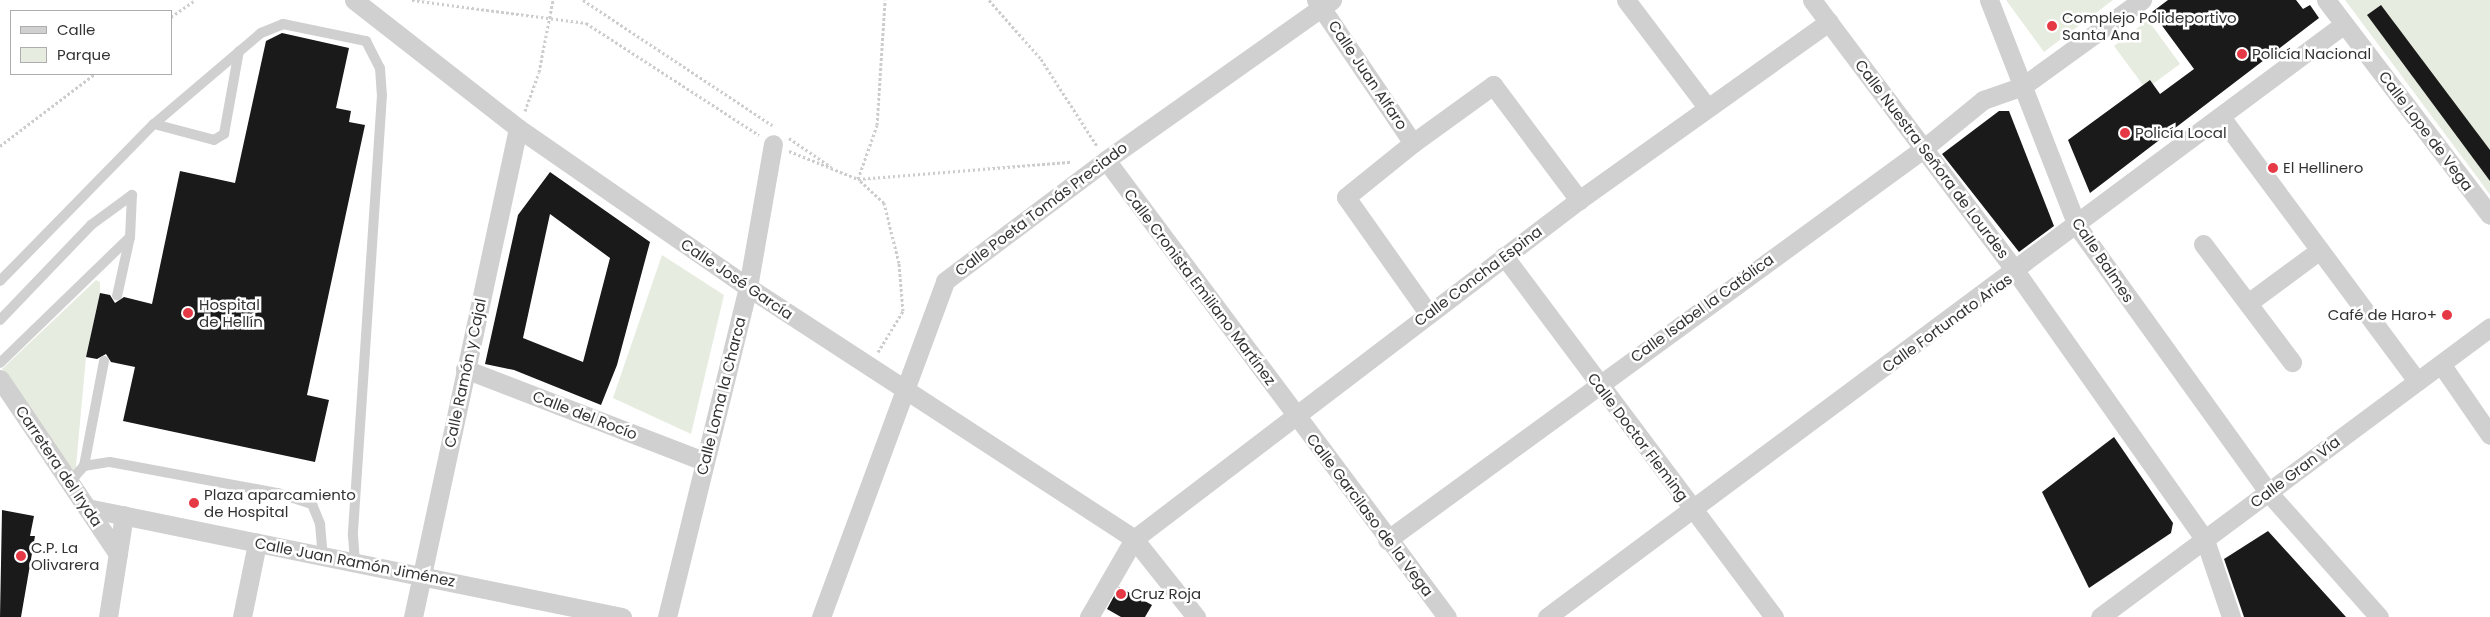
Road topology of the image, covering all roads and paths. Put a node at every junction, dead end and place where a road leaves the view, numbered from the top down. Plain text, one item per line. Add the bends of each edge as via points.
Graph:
1 (195, 0) edge
2 (354, 0) edge
3 (412, 0) edge
4 (553, 0) edge
5 (583, 0) edge
6 (885, 0) edge
7 (989, 0) edge
8 (1626, 0) edge
9 (1812, 0) edge
10 (1989, 0) edge
11 (2142, 0) edge
12 (2326, 0) edge
13 (1324, 3) edge
14 (172, 16) edge
15 (549, 18) junction
16 (1829, 22) junction
17 (2344, 24) junction
18 (238, 51) junction
19 (93, 75) edge
20 (2023, 86) junction
21 (1707, 107) junction
22 (2221, 117) junction
23 (154, 124) junction
24 (518, 128) junction
25 (1413, 143) junction
26 (773, 144) junction
27 (0, 146) edge
28 (1923, 149) junction
29 (1106, 160) junction
30 (1076, 162) dead end
31 (836, 170) junction
32 (858, 179) junction
33 (1579, 200) junction
34 (2490, 215) edge
35 (2077, 226) junction
36 (130, 237) junction
37 (2203, 244) dead end
38 (2320, 250) junction
39 (1504, 256) junction
40 (2016, 272) junction
41 (0, 282) edge
42 (748, 286) junction
43 (117, 296) dead end
44 (2248, 303) junction
45 (1428, 312) junction
46 (0, 320) edge
47 (2490, 327) edge
48 (104, 361) dead end
49 (2292, 362) dead end
50 (0, 364) edge
51 (2441, 364) junction
52 (869, 367) junction
53 (465, 368) junction
54 (0, 378) edge
55 (2417, 381) junction
56 (1597, 383) junction
57 (904, 391) junction
58 (1294, 414) junction
59 (2490, 435) edge
60 (704, 461) junction
61 (84, 466) junction
62 (70, 482) junction
63 (2268, 492) junction
64 (87, 508) junction
65 (1692, 510) junction
66 (124, 515) junction
67 (1134, 539) junction
68 (1387, 540) junction
69 (2205, 540) junction
70 (257, 543) junction
71 (118, 554) junction
72 (323, 556) junction
73 (355, 561) junction
74 (423, 573) junction
75 (108, 617) edge
76 (242, 617) edge
77 (413, 617) edge
78 (622, 617) edge
79 (667, 617) edge
80 (821, 617) edge
81 (1089, 617) edge
82 (1196, 617) edge
83 (1447, 617) edge
84 (1547, 617) edge
85 (1774, 617) edge
86 (2100, 617) edge
87 (2231, 617) edge
88 (2379, 617) edge

1 - 14 path
2 - 24 street, Calle José García
3 - 15 path
4 - 15 path
5 - 31 path
6 - 32 path via 876,125
7 - 29 path via 1041,60
8 - 21 street
9 - 16 street, Calle Nuestra Señora de Lourdes
10 - 20 street, Calle Balmes
11 - 20 street, Calle Isabel la Católica
12 - 17 street, Calle Lope de Vega
13 - 25 street, Calle Juan Alfaro
13 - 29 street, Calle Poeta Tomás Preciado
15 - 24 path via 539,72
15 - 26 path via 586,23
16 - 21 street, Calle Concha Espina
16 - 28 street, Calle Nuestra Señora de Lourdes
17 - 22 street, Calle Fortunato Arias
17 - 34 street, Calle Lope de Vega
18 - 23 lane
18 - 23 lane via 224,134 214,140
18 - 73 lane via 261,34 283,24 366,41 380,68 382,95 353,535
19 - 27 path
20 - 28 street, Calle Isabel la Católica via 1982,100
20 - 35 street, Calle Balmes
21 - 33 street, Calle Concha Espina
22 - 35 street, Calle Fortunato Arias
22 - 38 street
23 - 41 lane
24 - 42 street, Calle José García
24 - 53 street, Calle Ramón y Cajal
25 - 33 street, Calle Juan Alfaro via 1493,85
25 - 45 street, Calle Juan Alfaro via 1346,196
26 - 31 path
26 - 42 street, Calle Loma la Charca
28 - 40 street, Calle Nuestra Señora de Lourdes
28 - 56 street, Calle Isabel la Católica
29 - 57 street, Calle Poeta Tomás Preciado via 945,281
29 - 58 street, Calle Cronista Emiliano Martínez
30 - 32 path
31 - 32 path
32 - 52 path via 884,203 899,263 903,311
33 - 39 street, Calle Concha Espina
35 - 40 street, Calle Fortunato Arias
35 - 63 street, Calle Balmes
36 - 43 lane
36 - 46 lane via 132,195 91,226
36 - 50 lane
37 - 44 street
38 - 44 street
38 - 55 street
39 - 45 street, Calle Concha Espina
39 - 56 street, Calle Doctor Fleming
40 - 65 street, Calle Fortunato Arias
40 - 69 street, Calle Nuestra Señora de Lourdes
42 - 52 street, Calle José García
42 - 60 street, Calle Loma la Charca
44 - 49 street
45 - 58 street, Calle Concha Espina
47 - 51 street, Calle Gran Vía
48 - 61 lane
51 - 55 street, Calle Gran Vía
51 - 59 street
52 - 57 street, Calle José García
53 - 60 street, Calle del Rocío
53 - 74 street, Calle Ramón y Cajal
54 - 62 street, Carretera del Iryda
55 - 63 street, Calle Gran Vía
56 - 65 street, Calle Doctor Fleming
56 - 68 street, Calle Isabel la Católica
57 - 67 street, Calle José García
57 - 80 street, Calle Poeta Tomás Preciado
58 - 67 street, Calle Concha Espina
58 - 68 street, Calle Garcilaso de la Vega
60 - 79 street, Calle Loma la Charca
61 - 62 lane
61 - 72 lane via 110,462 278,493 312,504 320,524
62 - 64 street, Carretera del Iryda
63 - 69 street, Calle Gran Vía
63 - 88 street, Calle Balmes
64 - 66 street, Calle Juan Ramón Jiménez
64 - 71 street, Carretera del Iryda
65 - 84 street, Calle Fortunato Arias
65 - 85 street, Calle Doctor Fleming
66 - 70 street, Calle Juan Ramón Jiménez
66 - 71 street
67 - 81 street
67 - 82 street, Calle José García
68 - 83 street, Calle Garcilaso de la Vega
69 - 86 street, Calle Gran Vía
69 - 87 street, Calle Nuestra Señora de Lourdes
70 - 72 street, Calle Juan Ramón Jiménez
70 - 76 street
71 - 75 street
72 - 73 street, Calle Juan Ramón Jiménez
73 - 74 street, Calle Juan Ramón Jiménez
74 - 77 street, Calle Ramón y Cajal
74 - 78 street, Calle Juan Ramón Jiménez

